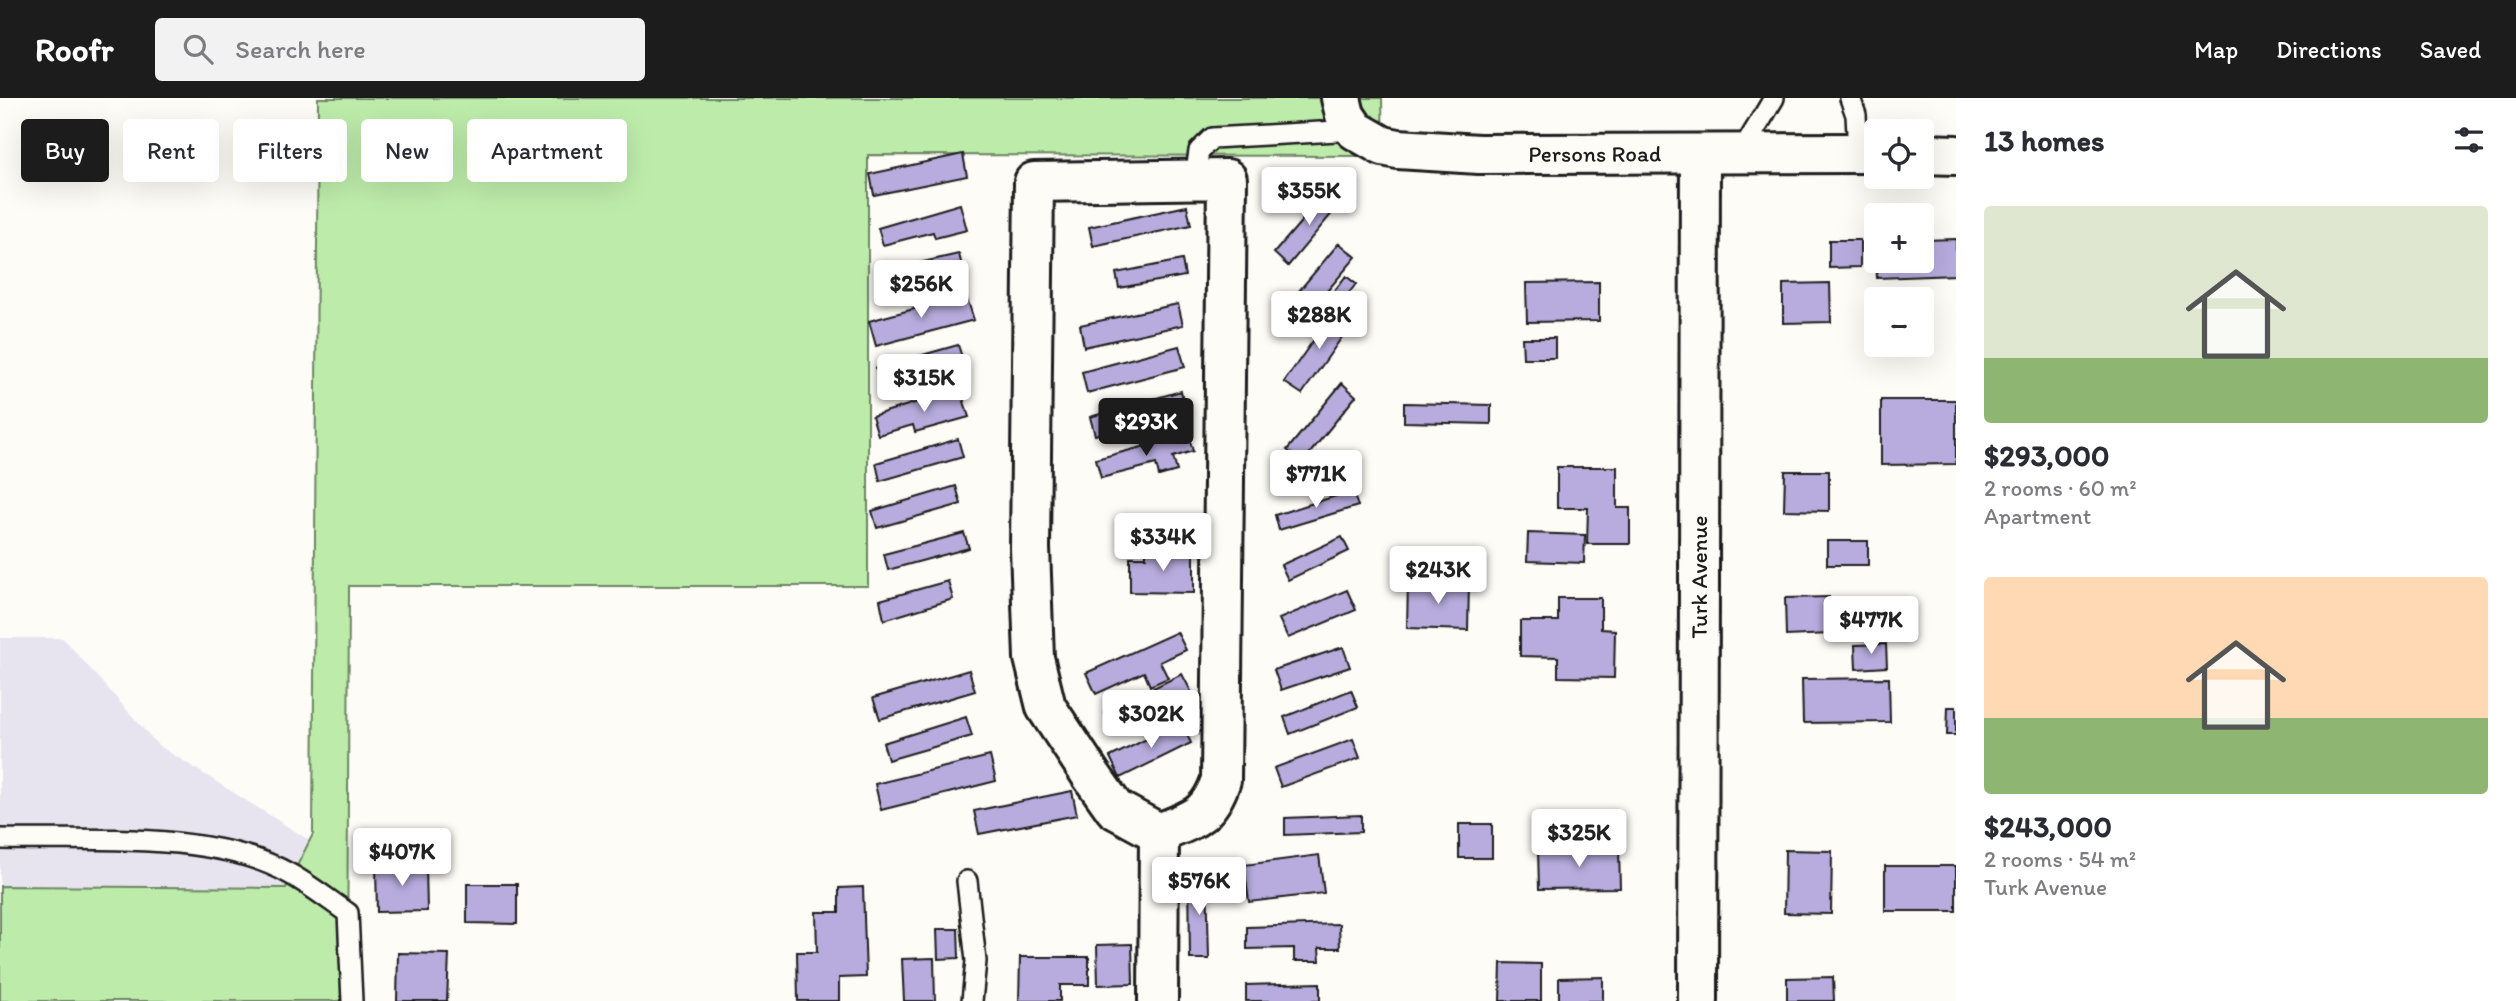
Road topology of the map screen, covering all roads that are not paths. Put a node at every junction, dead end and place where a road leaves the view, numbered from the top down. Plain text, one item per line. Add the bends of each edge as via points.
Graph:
1 (1774, 98) edge
2 (1850, 98) edge
3 (1348, 114) edge
4 (1864, 143) edge
5 (1864, 153) edge
6 (1740, 155) junction
7 (1934, 155) edge
8 (1956, 155) edge
9 (1700, 156) junction
10 (1195, 179) junction
11 (1159, 833) junction
12 (0, 839) edge
13 (967, 880) dead end
14 (352, 1001) edge
15 (972, 1001) edge
16 (1158, 1001) edge
17 (1698, 1001) edge

1 - 6 lane
2 - 4 lane
3 - 9 street, Persons Road via 1384,146 1398,149
3 - 10 lane via 1212,138 1199,151
5 - 6 street, Persons Road
6 - 9 street, Persons Road
7 - 8 street
9 - 17 street, Turk Avenue
10 - 11 street via 1227,179 1221,780 1213,804 1192,820
10 - 11 street via 1034,182 1030,548 1034,657 1046,707 1115,809
11 - 16 street
12 - 14 lane via 184,843 230,851 289,873 348,914
13 - 15 lane via 976,961

